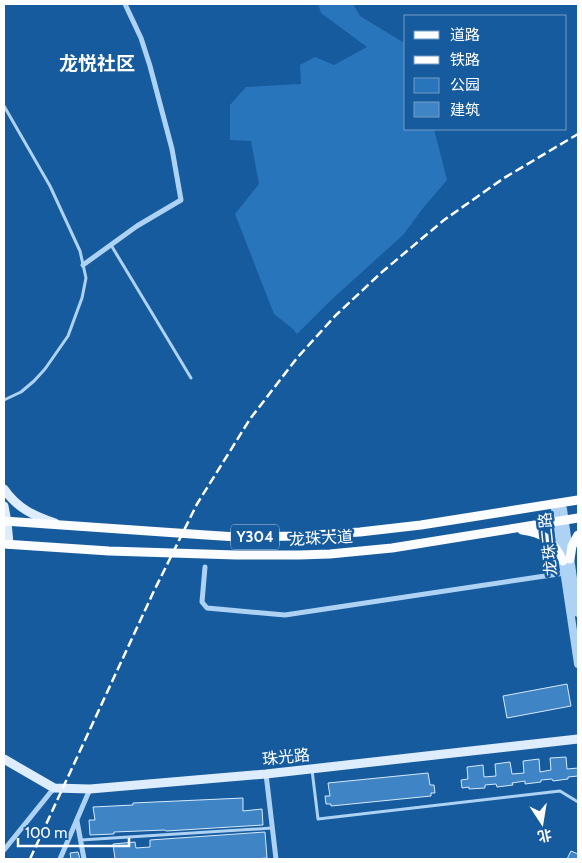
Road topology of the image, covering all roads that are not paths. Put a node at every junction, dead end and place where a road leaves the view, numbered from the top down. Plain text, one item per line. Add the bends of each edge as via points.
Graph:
1 (124, 4) edge
2 (4, 106) edge
3 (110, 245) junction
4 (84, 264) junction
5 (190, 378) dead end
6 (4, 400) edge
7 (4, 489) edge
8 (578, 500) edge
9 (558, 504) junction
10 (4, 506) edge
11 (578, 518) edge
12 (5, 521) edge
13 (561, 521) junction
14 (62, 525) junction
15 (514, 529) junction
16 (4, 534) edge
17 (578, 535) edge
18 (6, 544) edge
19 (566, 560) junction
20 (205, 568) dead end
21 (572, 572) edge
22 (578, 613) edge
23 (578, 664) edge
24 (578, 740) edge
25 (4, 759) edge
26 (312, 769) junction
27 (266, 774) junction
28 (54, 788) junction
29 (90, 789) junction
30 (578, 802) edge
31 (77, 820) junction
32 (272, 828) junction
33 (81, 840) junction
34 (4, 850) edge
35 (60, 859) edge
36 (84, 859) edge
37 (276, 859) edge

1 - 3 street via 142,38 172,149 181,200
2 - 4 lane via 50,186
3 - 4 street
3 - 5 lane
4 - 6 lane via 86,278 82,298 68,336 34,381
7 - 14 main road via 20,507
8 - 9 main road, 龙珠大道 / Y304
9 - 13 street, 龙珠二路 via 555,510
9 - 14 main road, 龙珠大道 / Y304 via 329,535 229,536
10 - 12 main road
11 - 13 main road, 龙珠大道
12 - 14 main road, 龙珠大道 / Y304
12 - 18 main road
13 - 15 main road, 龙珠大道
13 - 19 street, 龙珠二路
15 - 18 main road, 龙珠大道 via 392,548 299,555 119,551
15 - 19 main road via 540,534 550,540
16 - 18 main road
17 - 19 main road
19 - 21 street, 龙珠二路
20 - 21 street via 202,602 207,608 285,615
21 - 22 street, 龙珠二路
21 - 23 street, 龙珠二路
24 - 26 main road, 珠光路
25 - 28 main road, 珠光路
26 - 27 main road, 珠光路
26 - 30 lane via 318,819 560,791
27 - 29 main road, 珠光路
27 - 32 street
28 - 29 main road, 珠光路
28 - 34 street
29 - 31 street
31 - 33 street
31 - 35 street
32 - 33 lane
32 - 37 street
33 - 36 street

